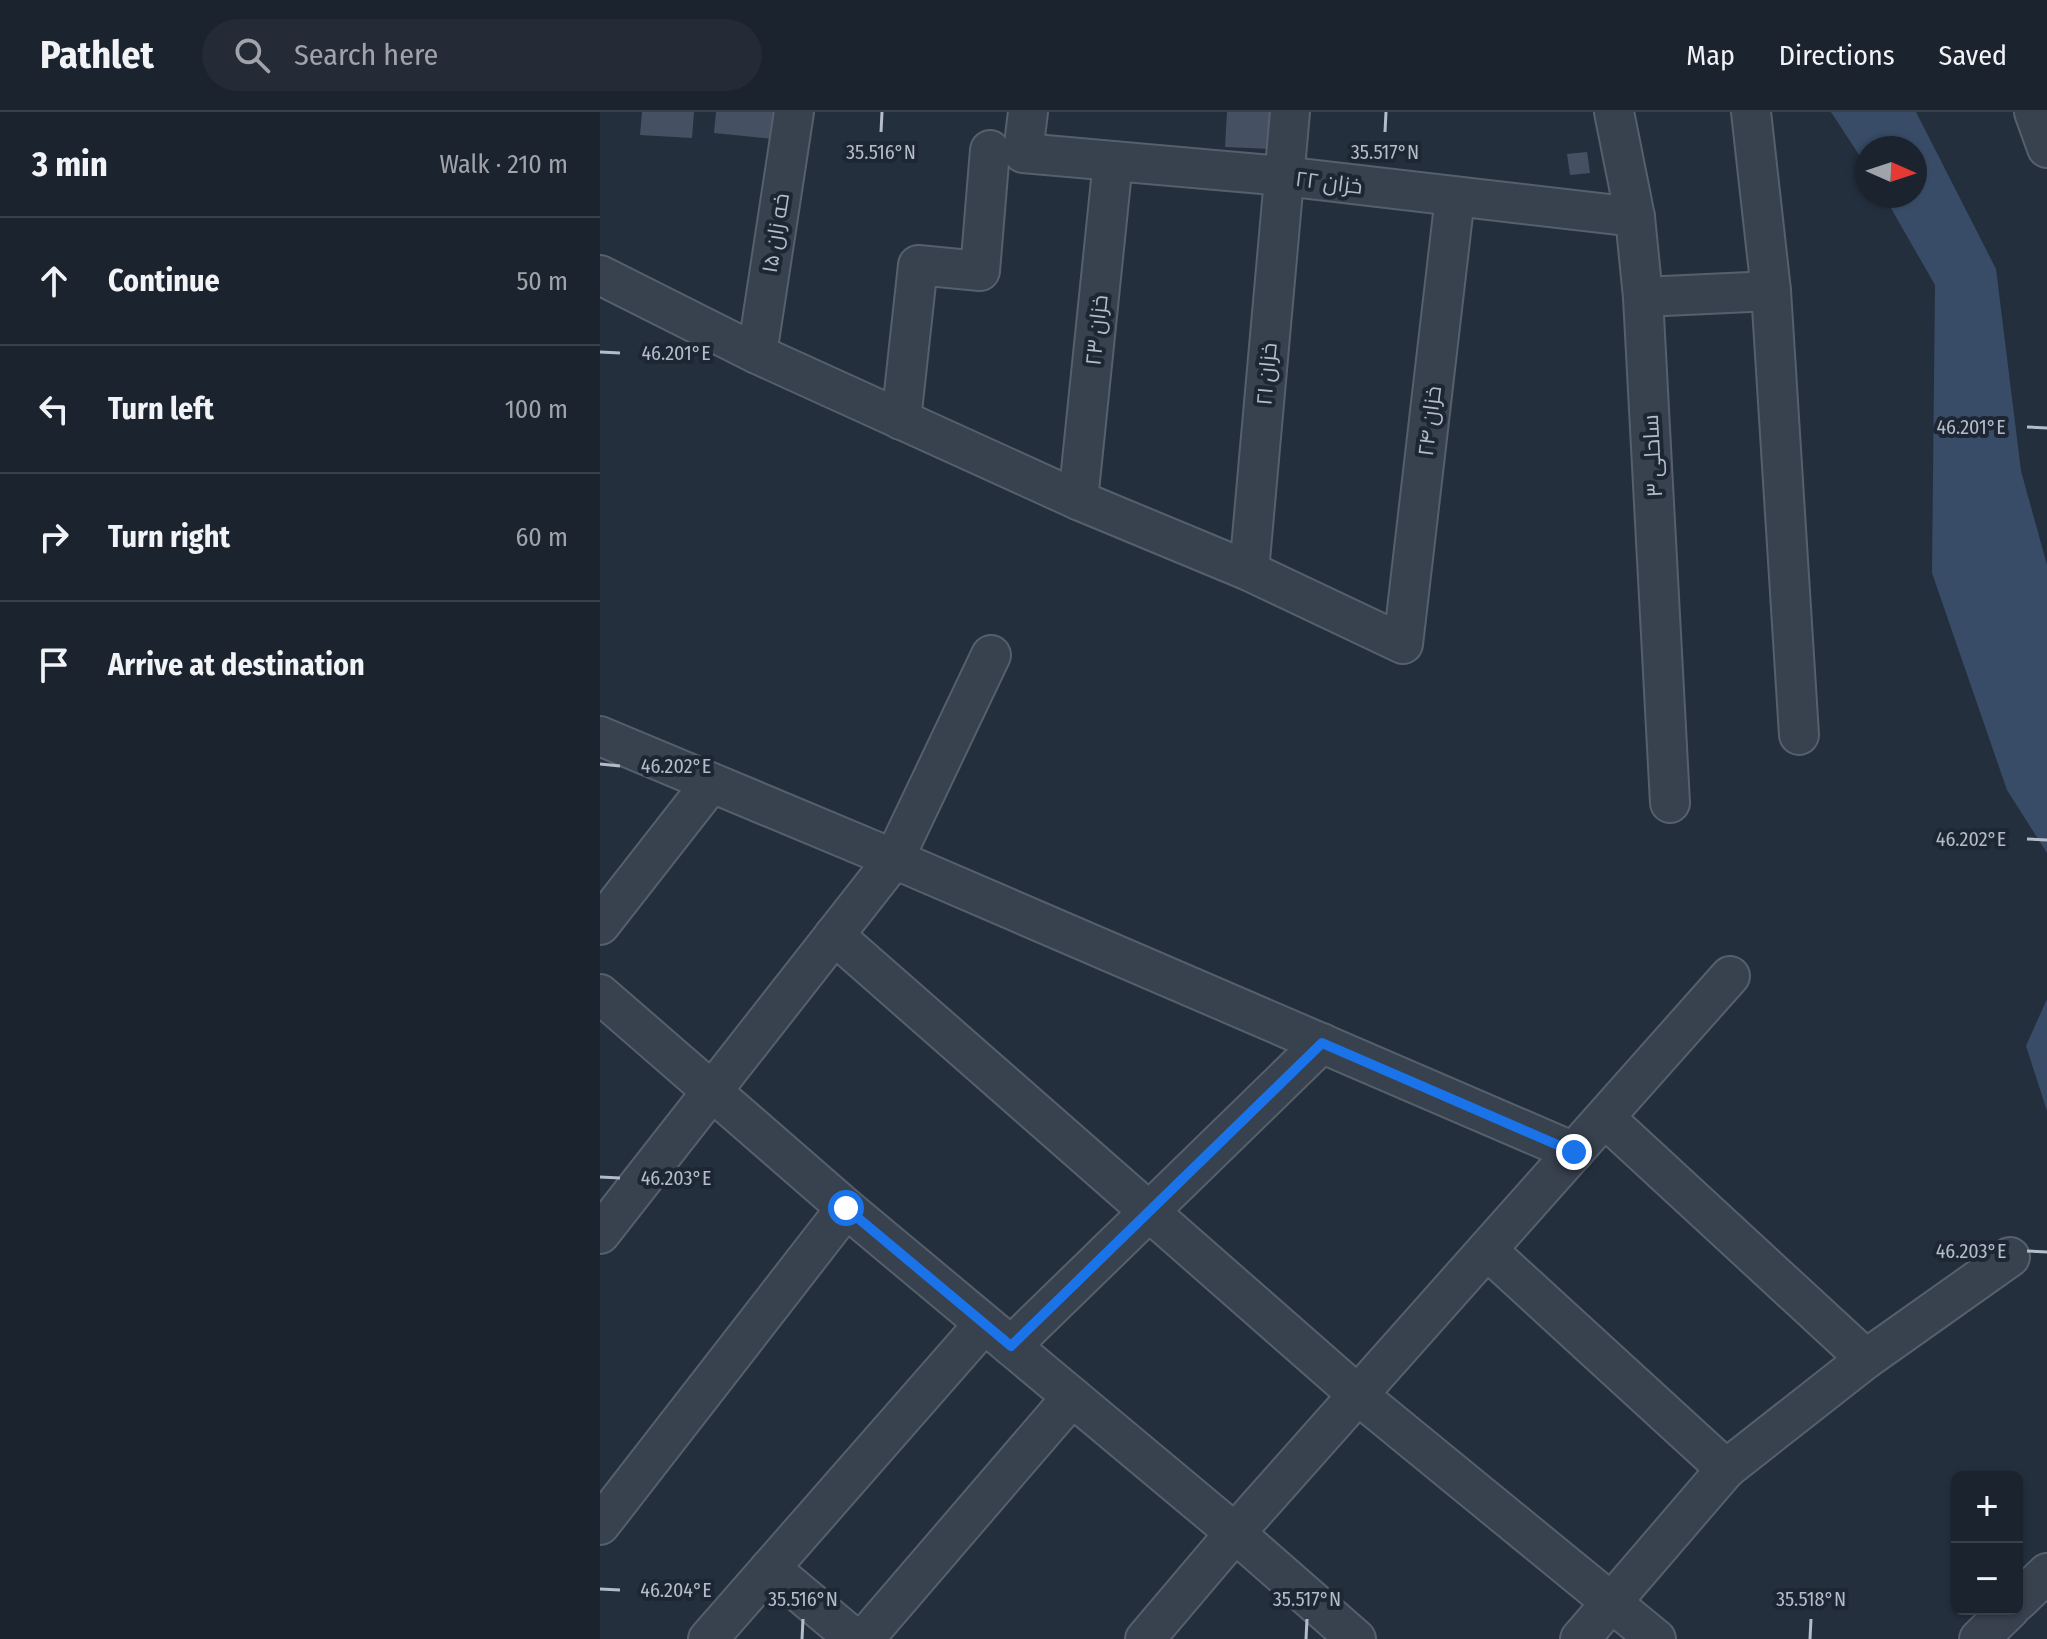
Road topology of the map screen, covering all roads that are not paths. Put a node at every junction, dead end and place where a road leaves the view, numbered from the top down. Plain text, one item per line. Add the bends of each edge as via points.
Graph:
1 (794, 112) edge
2 (1028, 112) edge
3 (1290, 112) edge
4 (1614, 112) edge
5 (1751, 112) edge
6 (2034, 112) edge
7 (2047, 148) edge
8 (1006, 152) junction
9 (1113, 161) junction
10 (1283, 176) junction
11 (1455, 197) junction
12 (1635, 217) junction
13 (600, 275) edge
14 (1771, 291) junction
15 (1643, 297) junction
16 (757, 354) junction
17 (901, 420) junction
18 (1078, 500) junction
19 (1249, 571) junction
20 (991, 655) dead end
21 (1799, 735) dead end
22 (600, 736) edge
23 (711, 783) junction
24 (1670, 803) dead end
25 (894, 859) junction
26 (600, 925) edge
27 (834, 935) junction
28 (1730, 976) dead end
29 (600, 994) edge
30 (1322, 1043) junction
31 (710, 1090) junction
32 (1605, 1118) junction
33 (1574, 1152) junction
34 (846, 1208) junction
35 (1148, 1211) junction
36 (600, 1234) edge
37 (1487, 1250) junction
38 (2010, 1257) dead end
39 (997, 1335) junction
40 (1866, 1359) junction
41 (1358, 1395) junction
42 (1072, 1397) junction
43 (1726, 1469) junction
44 (600, 1525) edge
45 (1235, 1533) junction
46 (770, 1568) junction
47 (2047, 1573) edge
48 (2023, 1596) edge
49 (1612, 1601) junction
50 (2004, 1615) edge
51 (708, 1639) edge
52 (855, 1639) edge
53 (864, 1639) edge
54 (1145, 1639) edge
55 (1356, 1639) edge
56 (1580, 1639) edge
57 (1656, 1639) edge
58 (1979, 1639) edge

1 - 16 street, خه زان ۱۵
2 - 8 street
3 - 10 street, خزان ۲۱
4 - 12 street, ساحلی ۳
5 - 14 street
6 - 7 street
8 - 9 street, خزان ۲۲
8 - 17 street via 980,271 918,265
9 - 10 street, خزان ۲۲
9 - 18 street, خزان ۲۳
10 - 11 street, خزان ۲۲
10 - 19 street, خزان ۲۱
11 - 12 street, خزان ۲۲
11 - 19 street, خزان ۲۴ via 1403,644
12 - 15 street, ساحلی ۳
13 - 16 street
14 - 15 street
14 - 21 street
15 - 24 street, ساحلی ۳
16 - 17 street
17 - 18 street
18 - 19 street
20 - 25 street
22 - 23 street
23 - 25 street
23 - 26 street
25 - 27 street
25 - 30 street
27 - 31 street
27 - 35 street
28 - 32 street
29 - 31 street
30 - 33 street
30 - 35 street
31 - 34 street
31 - 36 street
32 - 33 street
32 - 40 street
33 - 37 street
34 - 39 street
34 - 44 street
35 - 39 street
35 - 41 street
37 - 41 street
37 - 43 street
38 - 40 street
39 - 42 street
39 - 46 street
40 - 43 street
41 - 45 street
41 - 49 street
42 - 45 street
42 - 53 street
43 - 49 street
45 - 54 street
45 - 55 street
46 - 51 street
46 - 52 street
47 - 48 street
49 - 56 street
49 - 57 street
50 - 58 street

